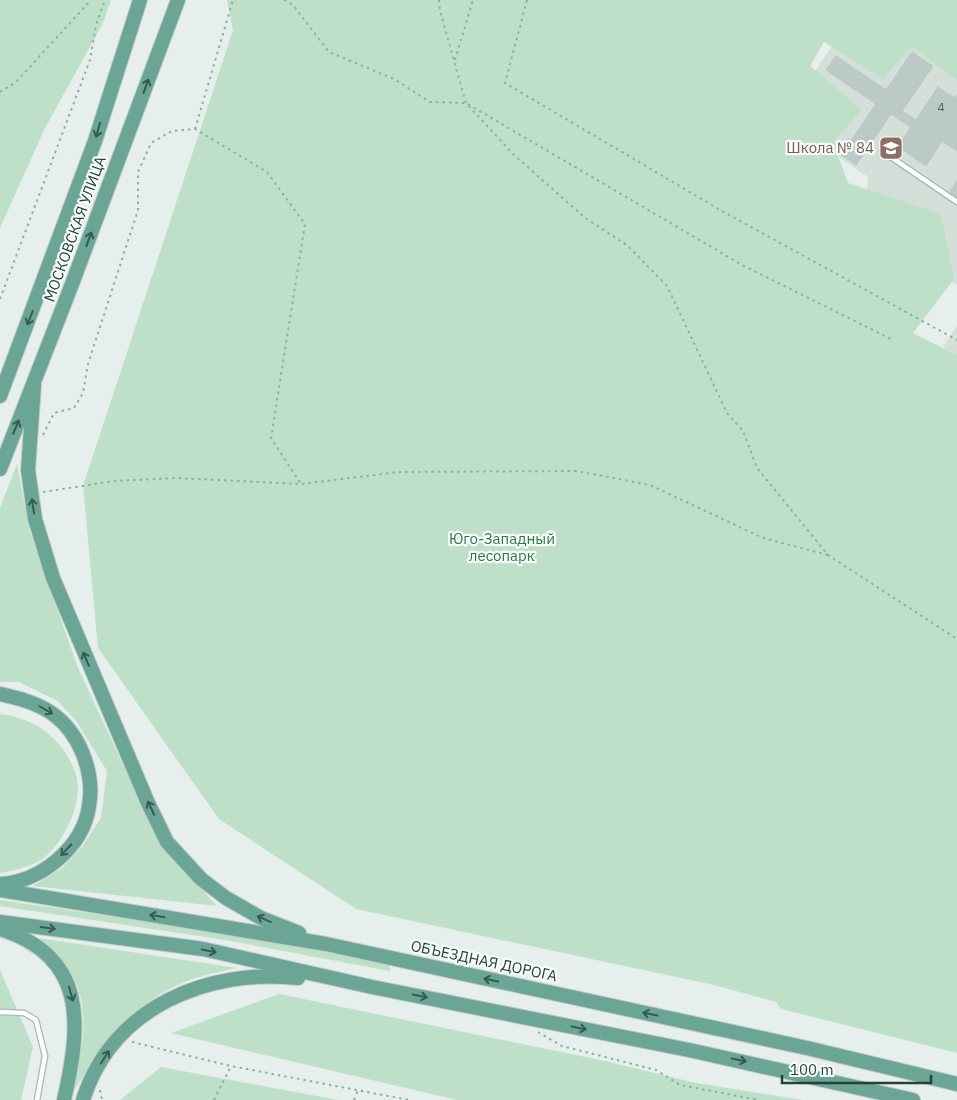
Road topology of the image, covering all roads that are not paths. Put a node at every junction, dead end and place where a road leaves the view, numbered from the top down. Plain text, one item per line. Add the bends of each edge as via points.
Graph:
1 (140, 0) edge
2 (178, 0) edge
3 (882, 151) dead end
4 (957, 202) edge
5 (34, 385) junction
6 (0, 396) edge
7 (0, 469) edge
8 (0, 694) edge
9 (0, 884) edge
10 (0, 890) edge
11 (0, 922) edge
12 (0, 929) edge
13 (326, 944) junction
14 (372, 986) junction
15 (0, 1012) edge
16 (957, 1084) edge
17 (37, 1100) edge
18 (64, 1100) edge
19 (83, 1100) edge
20 (912, 1100) edge

1 -> 6 main road, МОСКОВСКАЯ УЛИЦА via 91,150
5 -> 2 main road, МОСКОВСКАЯ УЛИЦА
3 - 4 lane
7 -> 5 main road, МОСКОВСКАЯ УЛИЦА
13 -> 5 main road via 261,918 226,898 201,878 167,842 60,597 35,519 28,470
8 -> 9 main road via 27,700 51,712 71,731 88,771 90,807 81,830 55,862 32,877
13 -> 10 main road, ОБЪЕЗДНАЯ ДОРОГА
11 -> 14 main road via 203,949
12 -> 18 main road via 30,940 56,964 67,981 76,1025
16 -> 13 main road, ОБЪЕЗДНАЯ ДОРОГА via 807,1048
19 -> 14 main road via 95,1071 134,1022 174,997 198,987 271,975
14 -> 20 main road via 689,1050
15 - 17 lane via 24,1014 36,1020 45,1056

